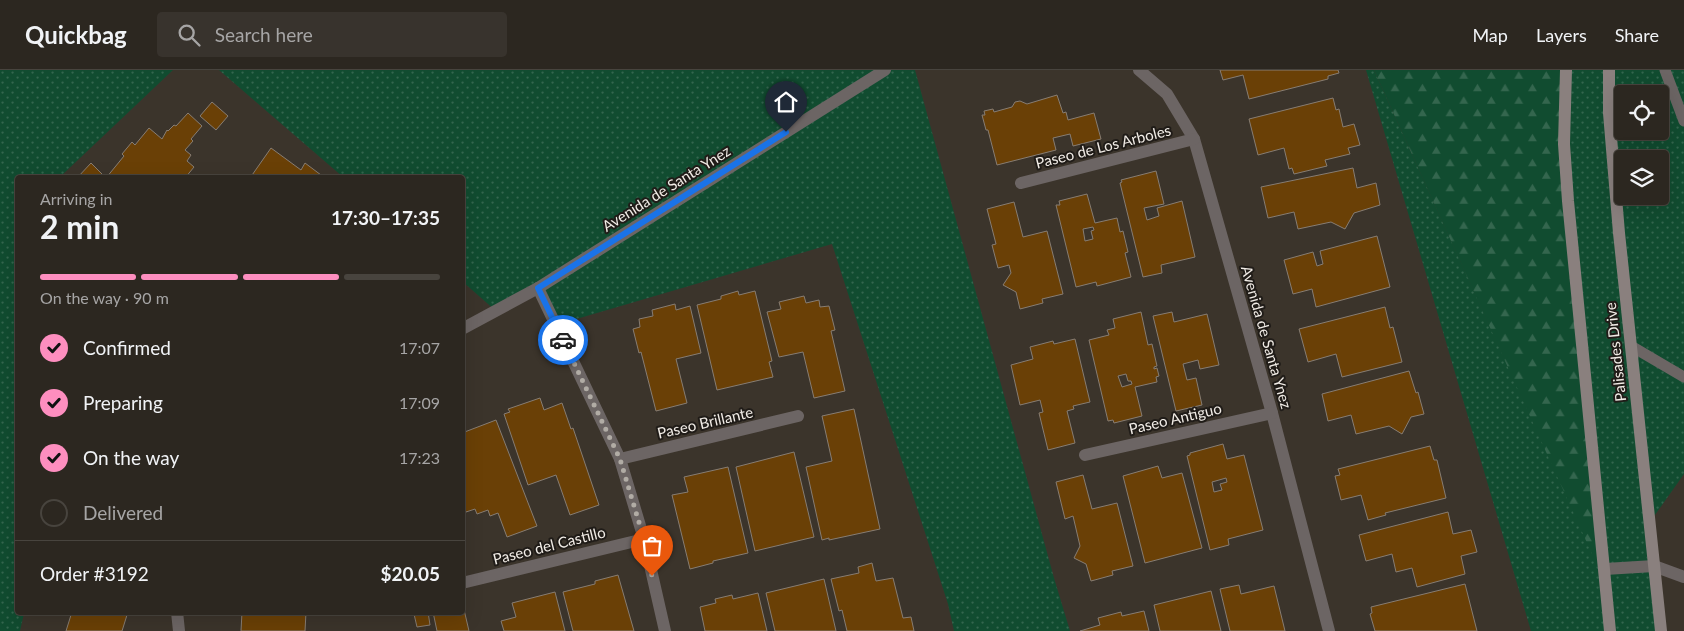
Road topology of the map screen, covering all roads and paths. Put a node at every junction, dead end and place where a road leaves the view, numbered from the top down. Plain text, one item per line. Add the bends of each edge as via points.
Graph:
1 (885, 70) edge
2 (1138, 70) edge
3 (1566, 70) edge
4 (1609, 70) edge
5 (1665, 70) edge
6 (1684, 121) edge
7 (1194, 139) junction
8 (1021, 183) dead end
9 (538, 288) junction
10 (465, 327) edge
11 (1631, 346) junction
12 (1684, 376) edge
13 (1272, 413) junction
14 (798, 416) dead end
15 (1085, 455) dead end
16 (620, 459) junction
17 (644, 539) junction
18 (1654, 566) junction
19 (1605, 569) junction
20 (1684, 577) edge
21 (465, 582) edge
22 (177, 615) edge
23 (179, 631) edge
24 (665, 631) edge
25 (1329, 631) edge
26 (1610, 631) edge
27 (1661, 631) edge

1 - 9 street, Avenida de Santa Ynez
2 - 7 street, Avenida de Santa Ynez via 1167,94
3 - 19 street via 1564,144 1568,200
4 - 11 street, Palisades Drive via 1610,123
5 - 6 lane
7 - 8 street, Paseo de Los Arboles
7 - 13 street, Avenida de Santa Ynez
9 - 10 street, Avenida de Santa Ynez
9 - 16 street
11 - 12 lane
11 - 18 street, Palisades Drive
13 - 15 street, Paseo Antiguo
13 - 25 street, Avenida de Santa Ynez
14 - 16 street, Paseo Brillante
16 - 17 street
17 - 21 street, Paseo del Castillo
17 - 24 street
18 - 19 street
18 - 20 street
18 - 27 street, Palisades Drive
19 - 26 street
22 - 23 street

